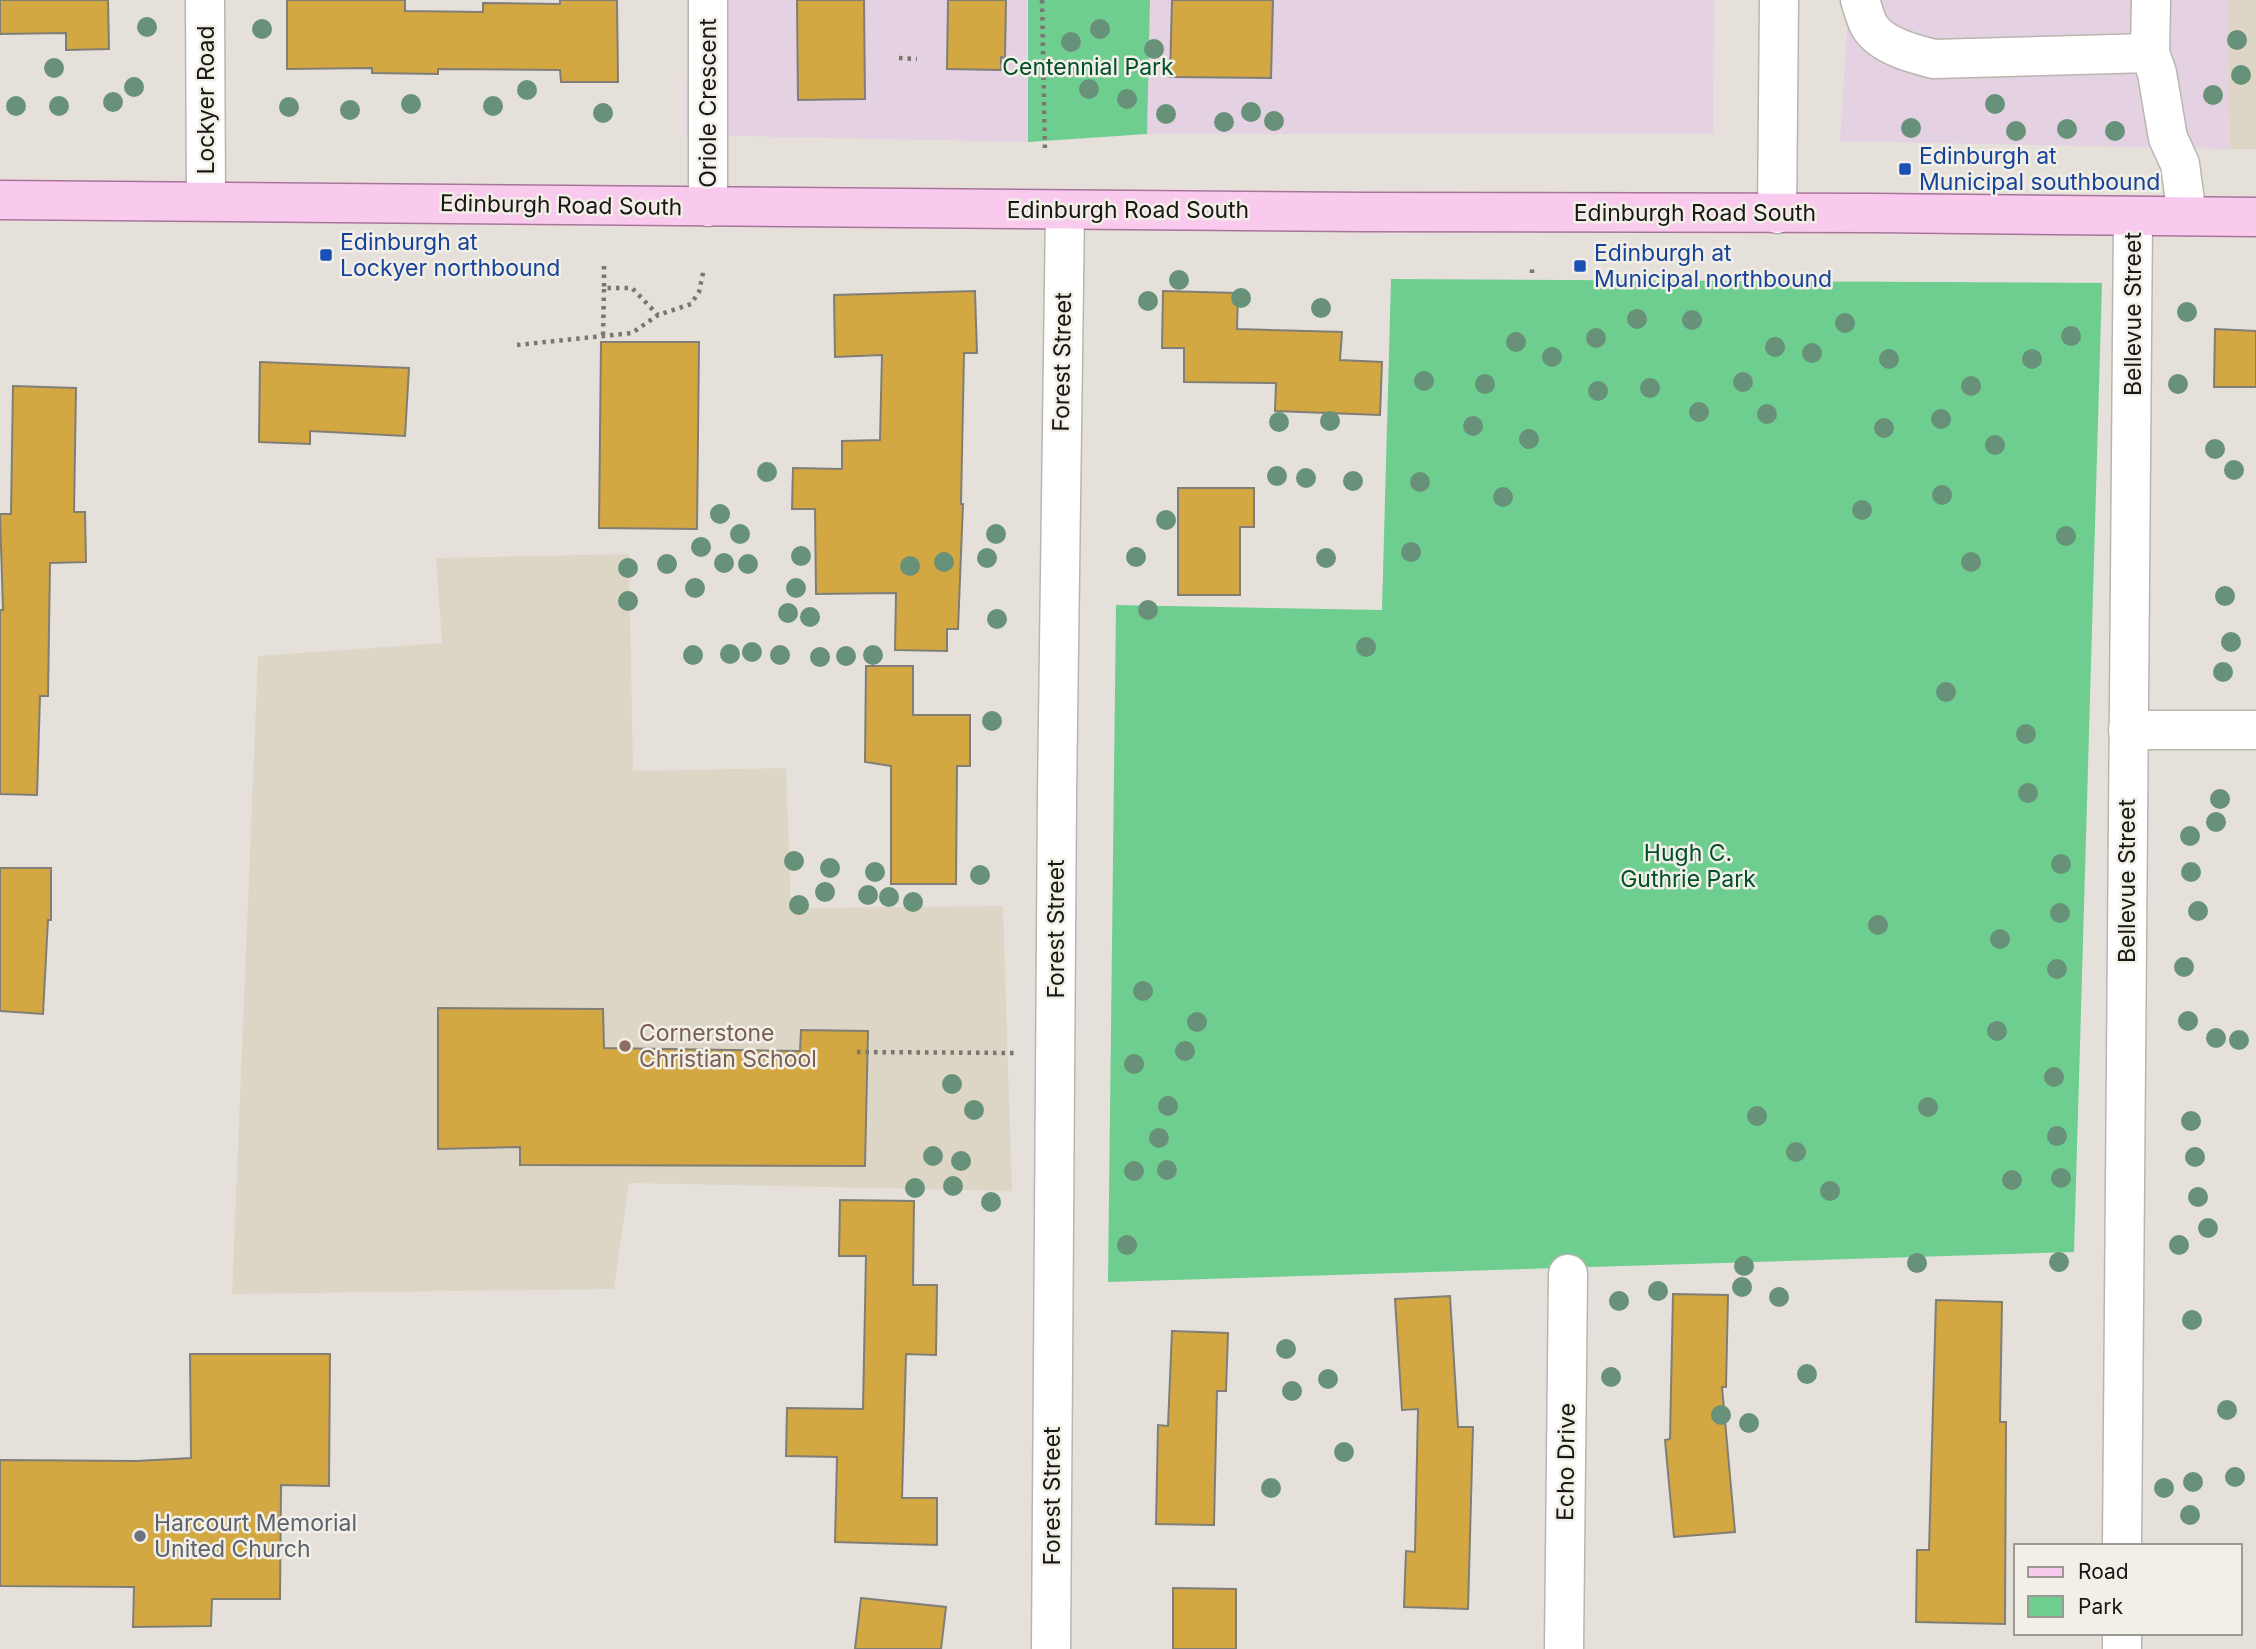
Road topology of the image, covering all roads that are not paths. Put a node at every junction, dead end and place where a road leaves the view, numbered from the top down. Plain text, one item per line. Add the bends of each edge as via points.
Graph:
1 (205, 0) edge
2 (708, 0) edge
3 (1860, 0) edge
4 (2151, 0) edge
5 (1784, 3) edge
6 (2150, 54) junction
7 (0, 200) edge
8 (206, 201) junction
9 (708, 206) junction
10 (1065, 210) junction
11 (1777, 214) junction
12 (2187, 216) junction
13 (2133, 217) junction
14 (2256, 217) edge
15 (2128, 730) junction
16 (2256, 730) edge
17 (1568, 1274) dead end
18 (2122, 1544) edge
19 (1051, 1649) edge
20 (1564, 1649) edge

1 - 8 street, Lockyer Road
2 - 9 street, Oriole Crescent
3 - 6 street via 1871,28 1882,37 1934,60
4 - 6 street
5 - 11 street
6 - 12 street via 2168,138 2180,164
7 - 8 main road, Edinburgh Road South
8 - 9 main road, Edinburgh Road South
9 - 10 main road, Edinburgh Road South
10 - 11 main road, Edinburgh Road South
10 - 19 street, Forest Street
11 - 13 main road, Edinburgh Road South
12 - 13 main road, Edinburgh Road South
12 - 14 main road, Edinburgh Road South
13 - 15 street, Bellevue Street
15 - 16 street
15 - 18 street, Bellevue Street
17 - 20 street, Echo Drive

